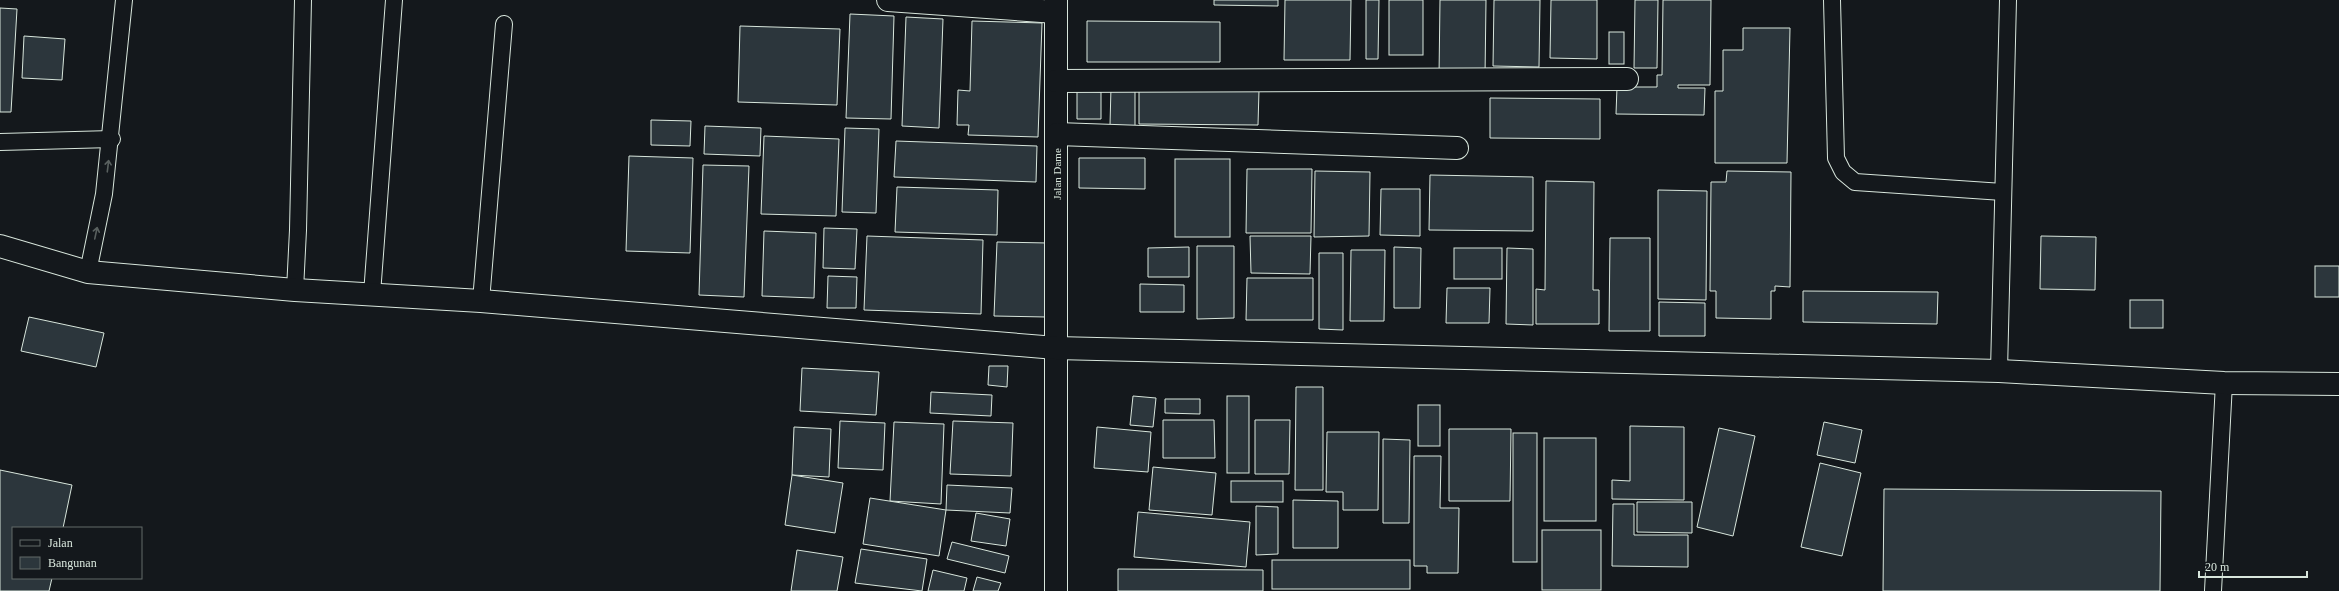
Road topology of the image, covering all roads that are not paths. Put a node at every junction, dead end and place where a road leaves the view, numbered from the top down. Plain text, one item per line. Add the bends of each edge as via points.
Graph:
1 (124, 0) edge
2 (303, 0) edge
3 (394, 0) edge
4 (888, 0) edge
5 (1832, 0) edge
6 (2008, 0) edge
7 (1056, 6) edge
8 (504, 24) dead end
9 (1627, 79) dead end
10 (1056, 81) junction
11 (1057, 134) junction
12 (112, 139) junction
13 (0, 142) edge
14 (1457, 148) dead end
15 (2003, 192) junction
16 (0, 246) edge
17 (88, 272) junction
18 (295, 290) junction
19 (372, 294) junction
20 (481, 301) junction
21 (1056, 348) junction
22 (1999, 371) junction
23 (2224, 383) junction
24 (2339, 384) edge
25 (1056, 591) edge
26 (2213, 591) edge

1 - 12 lane
2 - 18 lane
3 - 19 lane
4 - 7 street
5 - 15 lane via 1836,158 1843,172 1855,182
6 - 15 lane
7 - 10 street, Jalan Dame
8 - 20 lane
9 - 10 street
10 - 11 street, Jalan Dame
11 - 14 street
11 - 21 street, Jalan Dame
12 - 13 lane
17 -> 12 lane
15 - 22 lane
16 - 17 street
17 - 18 street
18 - 19 street
19 - 20 street
20 - 21 street
21 - 22 street
21 - 25 street, Jalan Dame
22 - 23 street
23 - 24 street
23 - 26 lane

